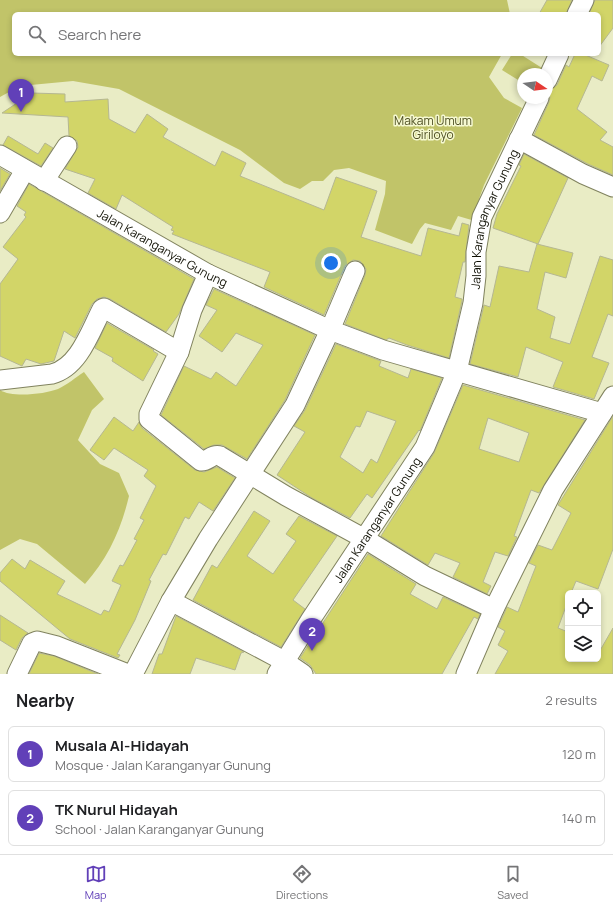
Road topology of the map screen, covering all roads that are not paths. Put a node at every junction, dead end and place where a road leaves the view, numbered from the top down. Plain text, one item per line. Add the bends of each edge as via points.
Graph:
1 (584, 0) edge
2 (578, 12) edge
3 (558, 56) edge
4 (553, 68) edge
5 (535, 104) edge
6 (519, 139) junction
7 (67, 146) dead end
8 (0, 155) edge
9 (25, 170) junction
10 (44, 181) junction
11 (613, 187) edge
12 (0, 214) edge
13 (354, 271) dead end
14 (208, 274) junction
15 (330, 330) junction
16 (179, 352) junction
17 (457, 371) junction
18 (0, 380) edge
19 (613, 396) edge
20 (602, 413) junction
21 (251, 473) junction
22 (365, 539) junction
23 (170, 601) junction
24 (494, 609) junction
25 (281, 667) edge
26 (17, 674) edge
27 (128, 674) edge
28 (133, 674) edge
29 (303, 674) edge
30 (466, 674) edge

1 - 2 street
3 - 4 street
5 - 6 street, Jalan Karanganyar Gunung
6 - 11 street, Jalan Karanganyar Gunung via 583,174
6 - 17 street, Jalan Karanganyar Gunung via 482,217 476,252 473,303
7 - 10 street
8 - 9 street, Jalan Karanganyar Gunung
9 - 10 street, Jalan Karanganyar Gunung
9 - 12 street
10 - 14 street, Jalan Karanganyar Gunung
13 - 15 street
14 - 15 street, Jalan Karanganyar Gunung
14 - 16 street via 192,310
15 - 17 street, Jalan Karanganyar Gunung via 383,350
15 - 21 street via 295,405
16 - 18 street via 104,308 82,347 68,366 60,372
16 - 21 street via 149,414 149,419 201,461 217,455
17 - 20 street
17 - 22 street, Jalan Karanganyar Gunung via 425,447
19 - 20 street
20 - 24 street via 553,490
21 - 22 street via 286,496
21 - 23 street
22 - 24 street via 425,576
22 - 25 street, Jalan Karanganyar Gunung
23 - 25 street
23 - 28 street
24 - 30 street
25 - 29 street
26 - 27 street via 32,643 37,641 57,646

